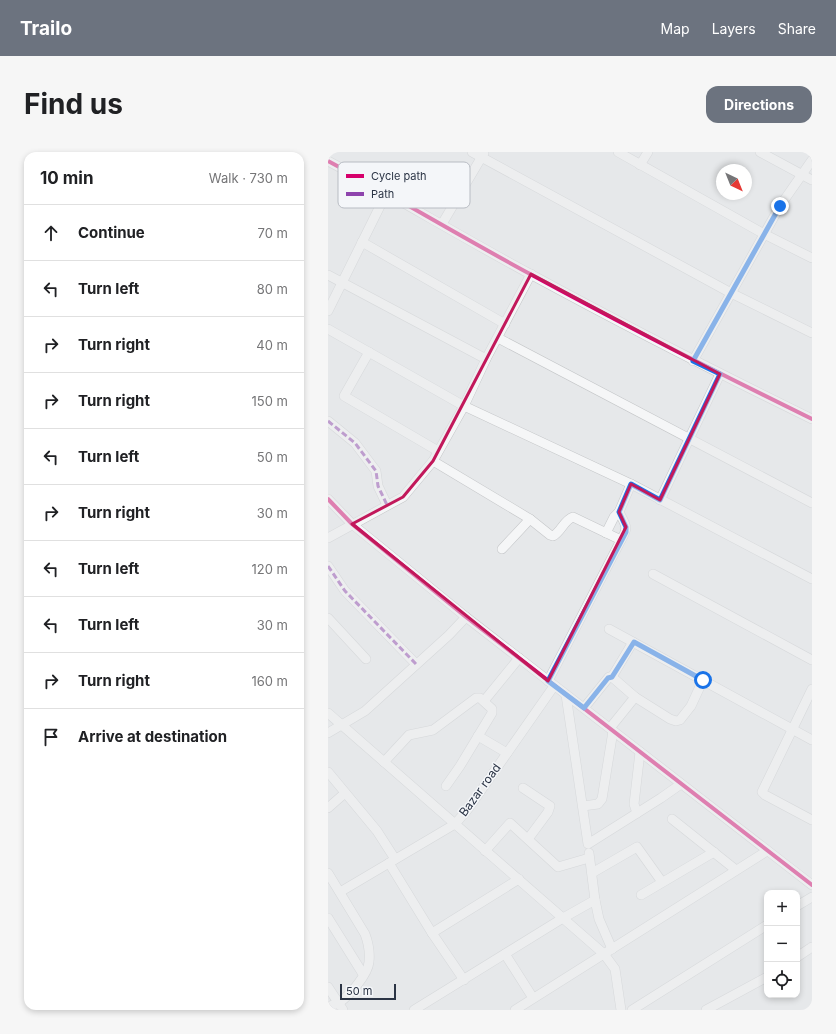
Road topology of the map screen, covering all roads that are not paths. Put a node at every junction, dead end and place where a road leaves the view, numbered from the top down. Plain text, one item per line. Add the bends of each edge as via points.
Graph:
1 (472, 152) edge
2 (618, 152) edge
3 (648, 152) edge
4 (760, 152) edge
5 (483, 155) edge
6 (812, 160) edge
7 (328, 161) edge
8 (640, 165) junction
9 (338, 166) edge
10 (801, 175) junction
11 (470, 177) edge
12 (812, 180) edge
13 (379, 208) edge
14 (414, 208) edge
15 (452, 208) edge
16 (442, 224) junction
17 (764, 234) junction
18 (362, 242) junction
19 (812, 258) edge
20 (531, 274) junction
21 (328, 275) edge
22 (342, 283) junction
23 (731, 293) junction
24 (328, 311) edge
25 (505, 324) junction
26 (328, 329) edge
27 (812, 333) edge
28 (498, 338) junction
29 (369, 352) junction
30 (486, 359) junction
31 (693, 361) junction
32 (720, 374) junction
33 (464, 406) junction
34 (812, 420) edge
35 (328, 421) edge
36 (690, 438) junction
37 (438, 451) junction
38 (433, 461) junction
39 (631, 484) junction
40 (328, 499) edge
41 (660, 500) junction
42 (812, 503) edge
43 (387, 505) junction
44 (619, 512) junction
45 (530, 519) junction
46 (352, 524) junction
47 (606, 533) junction
48 (328, 538) edge
49 (621, 540) junction
50 (502, 549) dead end
51 (328, 566) edge
52 (653, 574) dead end
53 (812, 579) edge
54 (466, 617) junction
55 (328, 618) edge
56 (609, 629) dead end
57 (634, 642) junction
58 (519, 658) junction
59 (366, 659) dead end
60 (812, 660) edge
61 (416, 664) junction
62 (612, 677) junction
63 (703, 680) junction
64 (551, 683) junction
65 (812, 689) edge
66 (566, 695) junction
67 (635, 697) junction
68 (484, 701) junction
69 (584, 708) junction
70 (328, 713) edge
71 (341, 724) junction
72 (793, 729) junction
73 (611, 730) junction
74 (328, 733) edge
75 (478, 736) junction
76 (812, 740) edge
77 (640, 752) junction
78 (507, 753) junction
79 (384, 762) junction
80 (328, 772) edge
81 (681, 784) junction
82 (446, 786) dead end
83 (523, 788) dead end
84 (345, 793) junction
85 (583, 806) junction
86 (328, 808) edge
87 (637, 813) junction
88 (672, 818) dead end
89 (812, 820) edge
90 (455, 824) junction
91 (528, 839) junction
92 (588, 844) junction
93 (768, 850) junction
94 (485, 851) junction
95 (714, 852) junction
96 (589, 858) junction
97 (392, 861) junction
98 (736, 870) junction
99 (328, 873) edge
100 (592, 873) junction
101 (519, 879) junction
102 (662, 882) junction
103 (812, 885) edge
104 (340, 892) junction
105 (641, 895) dead end
106 (812, 897) edge
107 (595, 900) junction
108 (800, 904) edge
109 (328, 918) edge
110 (563, 918) junction
111 (765, 926) edge
112 (432, 933) junction
113 (812, 947) edge
114 (608, 951) junction
115 (505, 954) junction
116 (800, 955) edge
117 (363, 974) junction
118 (764, 979) edge
119 (464, 980) junction
120 (328, 987) edge
121 (533, 998) junction
122 (341, 1006) edge
123 (328, 1007) edge
124 (414, 1010) edge
125 (514, 1010) edge
126 (620, 1010) edge
127 (632, 1010) edge
128 (706, 1010) edge

1 - 5 street
2 - 8 street
3 - 8 street
4 - 10 street
5 - 11 street
5 - 23 street
6 - 10 street
7 - 9 street
8 - 17 street
10 - 12 street
10 - 17 street
13 - 18 street
14 - 16 street
15 - 16 street
16 - 20 street
17 - 19 street
17 - 23 street
18 - 22 street
18 - 25 street
20 - 25 street
20 - 31 street
21 - 22 street
22 - 24 street
22 - 30 street
23 - 27 street
23 - 31 street
25 - 28 street
26 - 29 street
28 - 30 street
28 - 36 street
29 - 33 street
29 - 37 street via 344,396
30 - 33 street
31 - 32 street
32 - 34 street
32 - 36 street
33 - 37 street
33 - 39 street
35 - 43 street via 355,443 376,471 378,486
36 - 41 street
36 - 42 street
37 - 38 street
38 - 43 street via 402,497
38 - 45 street
39 - 41 street
39 - 44 street
40 - 46 street
41 - 53 street
43 - 46 street
44 - 47 street
44 - 49 street, Bazar road via 626,527
45 - 47 street via 552,536 571,517
45 - 50 street
46 - 48 street
46 - 54 street
47 - 49 street
49 - 64 street, Bazar road
51 - 61 street via 346,591
52 - 60 street
54 - 58 street
54 - 61 street
55 - 59 street
56 - 57 street
57 - 62 street
57 - 63 street
58 - 64 street
58 - 68 street
61 - 71 street via 365,711
62 - 67 street
62 - 69 street via 608,678
63 - 67 street via 691,706 680,720 670,719
63 - 72 street
64 - 66 street
64 - 78 street, Bazar road
65 - 72 street
66 - 69 street
66 - 85 street
67 - 73 street
68 - 75 street via 492,712
68 - 79 street via 476,698 433,730 409,735
69 - 73 street
70 - 71 street
71 - 74 street
71 - 79 street
72 - 76 street
72 - 89 street via 762,792
73 - 77 street
73 - 85 street via 602,799 598,804
75 - 78 street
75 - 82 street
77 - 81 street
77 - 87 street via 634,804
78 - 90 street, Bazar road
79 - 90 street
80 - 84 street
81 - 87 street
81 - 93 street
83 - 91 street via 550,809
84 - 86 street
84 - 97 street via 377,831
85 - 92 street
87 - 92 street
88 - 95 street
90 - 94 street
90 - 97 street, Bazar road
91 - 94 street via 510,823
91 - 96 street via 558,867
92 - 96 street
93 - 98 street
93 - 103 street
94 - 101 street
95 - 98 street
95 - 102 street
96 - 100 street
97 - 104 street, Bazar road
97 - 112 street
98 - 114 street
99 - 104 street
100 - 102 street via 637,846
100 - 107 street
101 - 110 street
101 - 112 street
102 - 105 street
104 - 117 street via 367,939 369,961
106 - 108 street
107 - 110 street
107 - 114 street
109 - 117 street
110 - 114 street
110 - 115 street
111 - 127 street
112 - 119 street
113 - 116 street
114 - 121 street
114 - 126 street via 615,969
115 - 119 street
115 - 121 street
117 - 122 street
118 - 128 street
119 - 124 street
120 - 122 street
121 - 125 street
122 - 123 street

